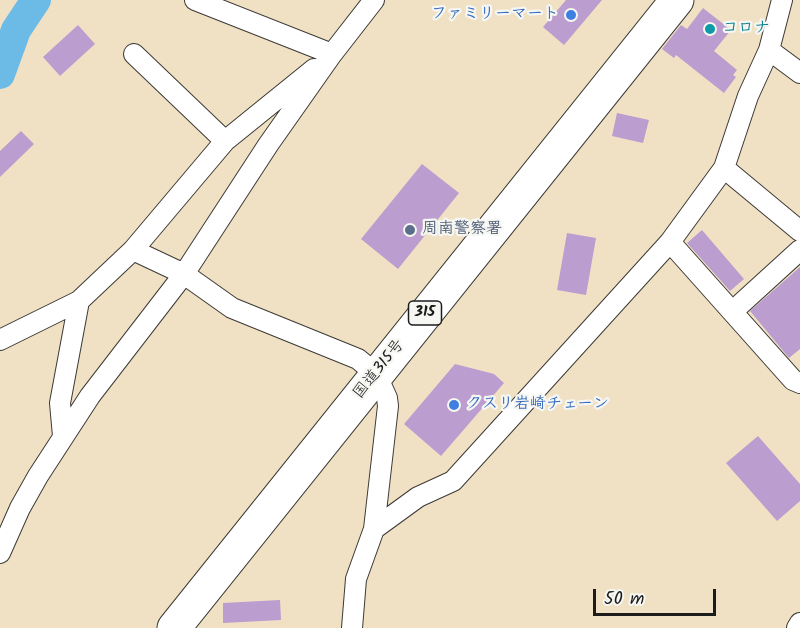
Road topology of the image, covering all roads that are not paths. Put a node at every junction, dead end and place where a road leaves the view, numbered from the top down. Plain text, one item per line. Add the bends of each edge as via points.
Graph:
1 (195, 0) edge
2 (374, 0) edge
3 (677, 0) edge
4 (782, 0) edge
5 (769, 50) junction
6 (134, 54) dead end
7 (332, 54) junction
8 (800, 73) edge
9 (225, 141) junction
10 (724, 168) junction
11 (800, 231) edge
12 (670, 242) junction
13 (800, 249) edge
14 (133, 250) junction
15 (184, 274) junction
16 (79, 301) junction
17 (733, 311) junction
18 (0, 340) edge
19 (376, 374) junction
20 (800, 383) edge
21 (63, 436) junction
22 (374, 529) junction
23 (0, 551) edge
24 (800, 623) edge
25 (174, 628) edge
26 (352, 628) edge
27 (797, 628) edge

1 - 7 street
2 - 7 street
3 - 19 highway, 国道315号 / 315
4 - 5 street
5 - 8 street
5 - 10 street via 748,96
6 - 9 street
7 - 9 street
7 - 15 street
9 - 14 street
10 - 11 street
10 - 12 street
12 - 17 street
12 - 22 street via 453,481 418,497
13 - 17 street
14 - 15 street
14 - 16 street
15 - 19 street via 232,308 358,359
15 - 21 street
16 - 18 street
16 - 21 street via 60,403
17 - 20 street via 793,380
19 - 22 street via 388,406
19 - 25 highway, 国道315号 / 315
21 - 23 street via 20,508
22 - 26 street via 356,579
24 - 27 street

